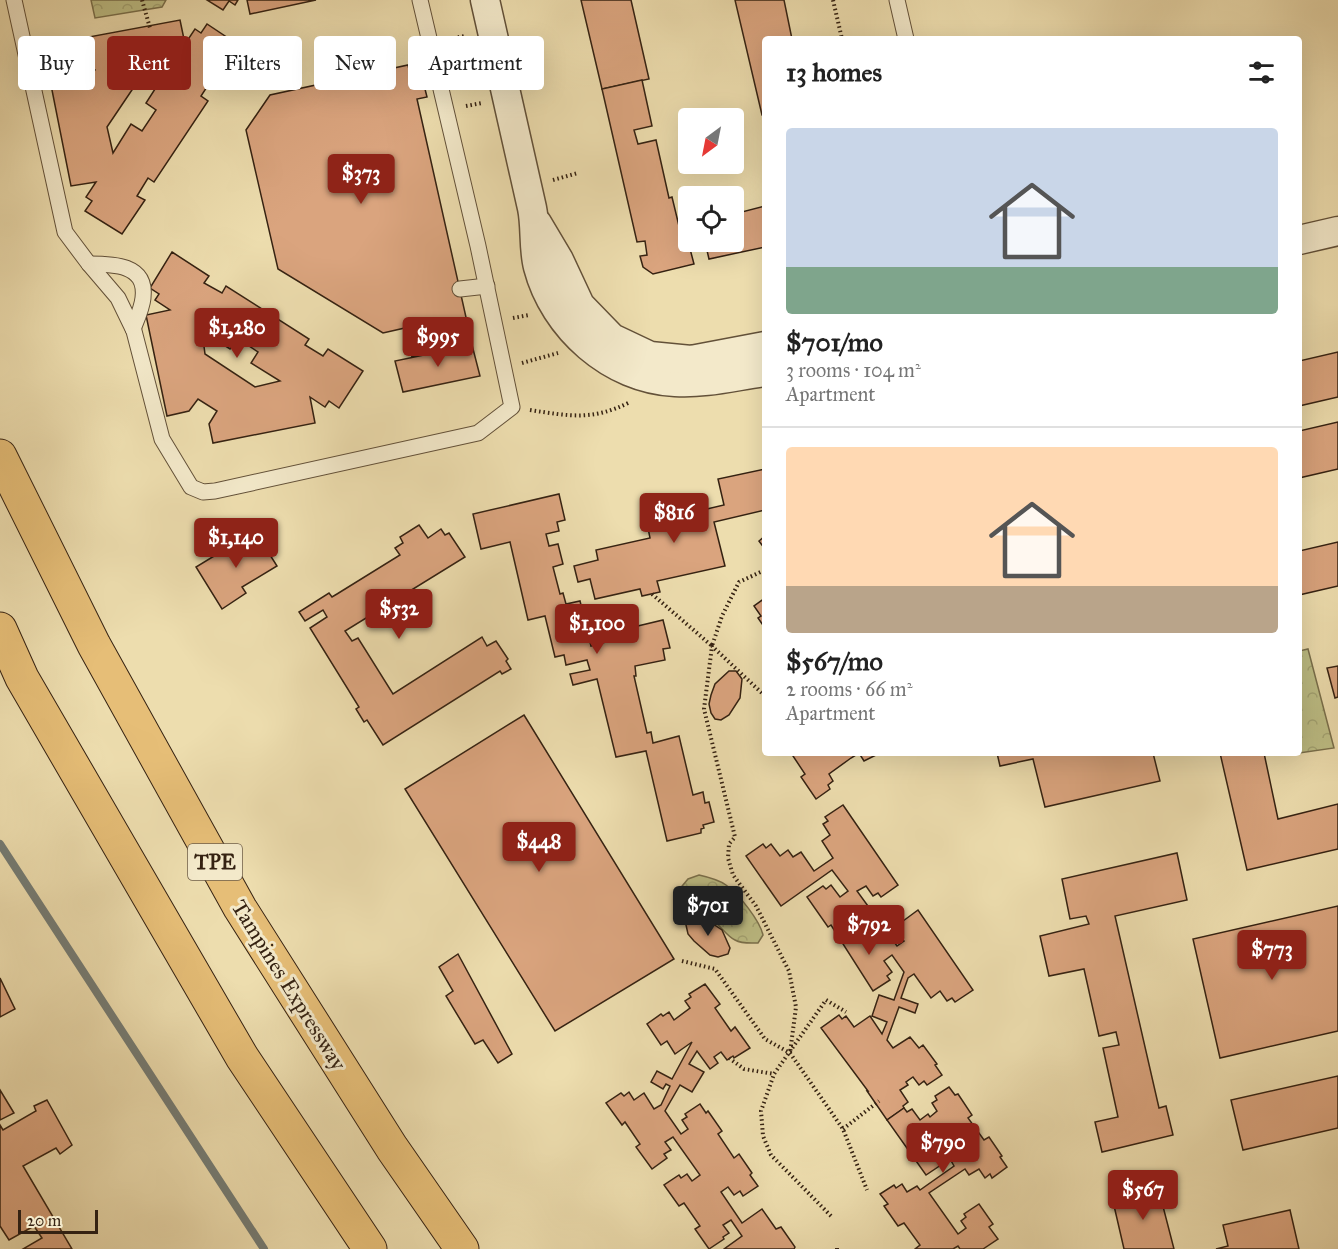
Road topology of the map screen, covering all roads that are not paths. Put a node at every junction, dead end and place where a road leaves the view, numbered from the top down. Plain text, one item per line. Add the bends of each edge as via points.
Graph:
1 (14, 0) edge
2 (420, 0) edge
3 (485, 0) edge
4 (897, 0) edge
5 (905, 36) edge
6 (535, 219) junction
7 (1338, 231) edge
8 (1302, 239) edge
9 (89, 264) junction
10 (487, 286) junction
11 (460, 289) dead end
12 (133, 329) junction
13 (762, 347) edge
14 (762, 372) edge
15 (0, 456) edge
16 (0, 629) edge
17 (11, 669) edge
18 (370, 1249) edge
19 (462, 1249) edge

1 - 9 lane via 65,232
2 - 10 lane
3 - 6 street
4 - 5 lane
6 - 13 street via 580,305 612,338 650,356 691,360
6 - 14 street via 538,266 552,300 583,342 603,358 644,376 673,382
7 - 8 street
9 - 12 lane via 118,298
9 - 12 lane via 113,264 129,268 138,276 144,288 143,300
10 - 11 lane
10 - 12 lane via 512,407 478,433 203,492 191,487 162,439
15 - 19 highway, Tampines Expressway / TPE via 94,645 240,908 392,1148
16 - 17 highway
17 - 18 highway via 242,1057

